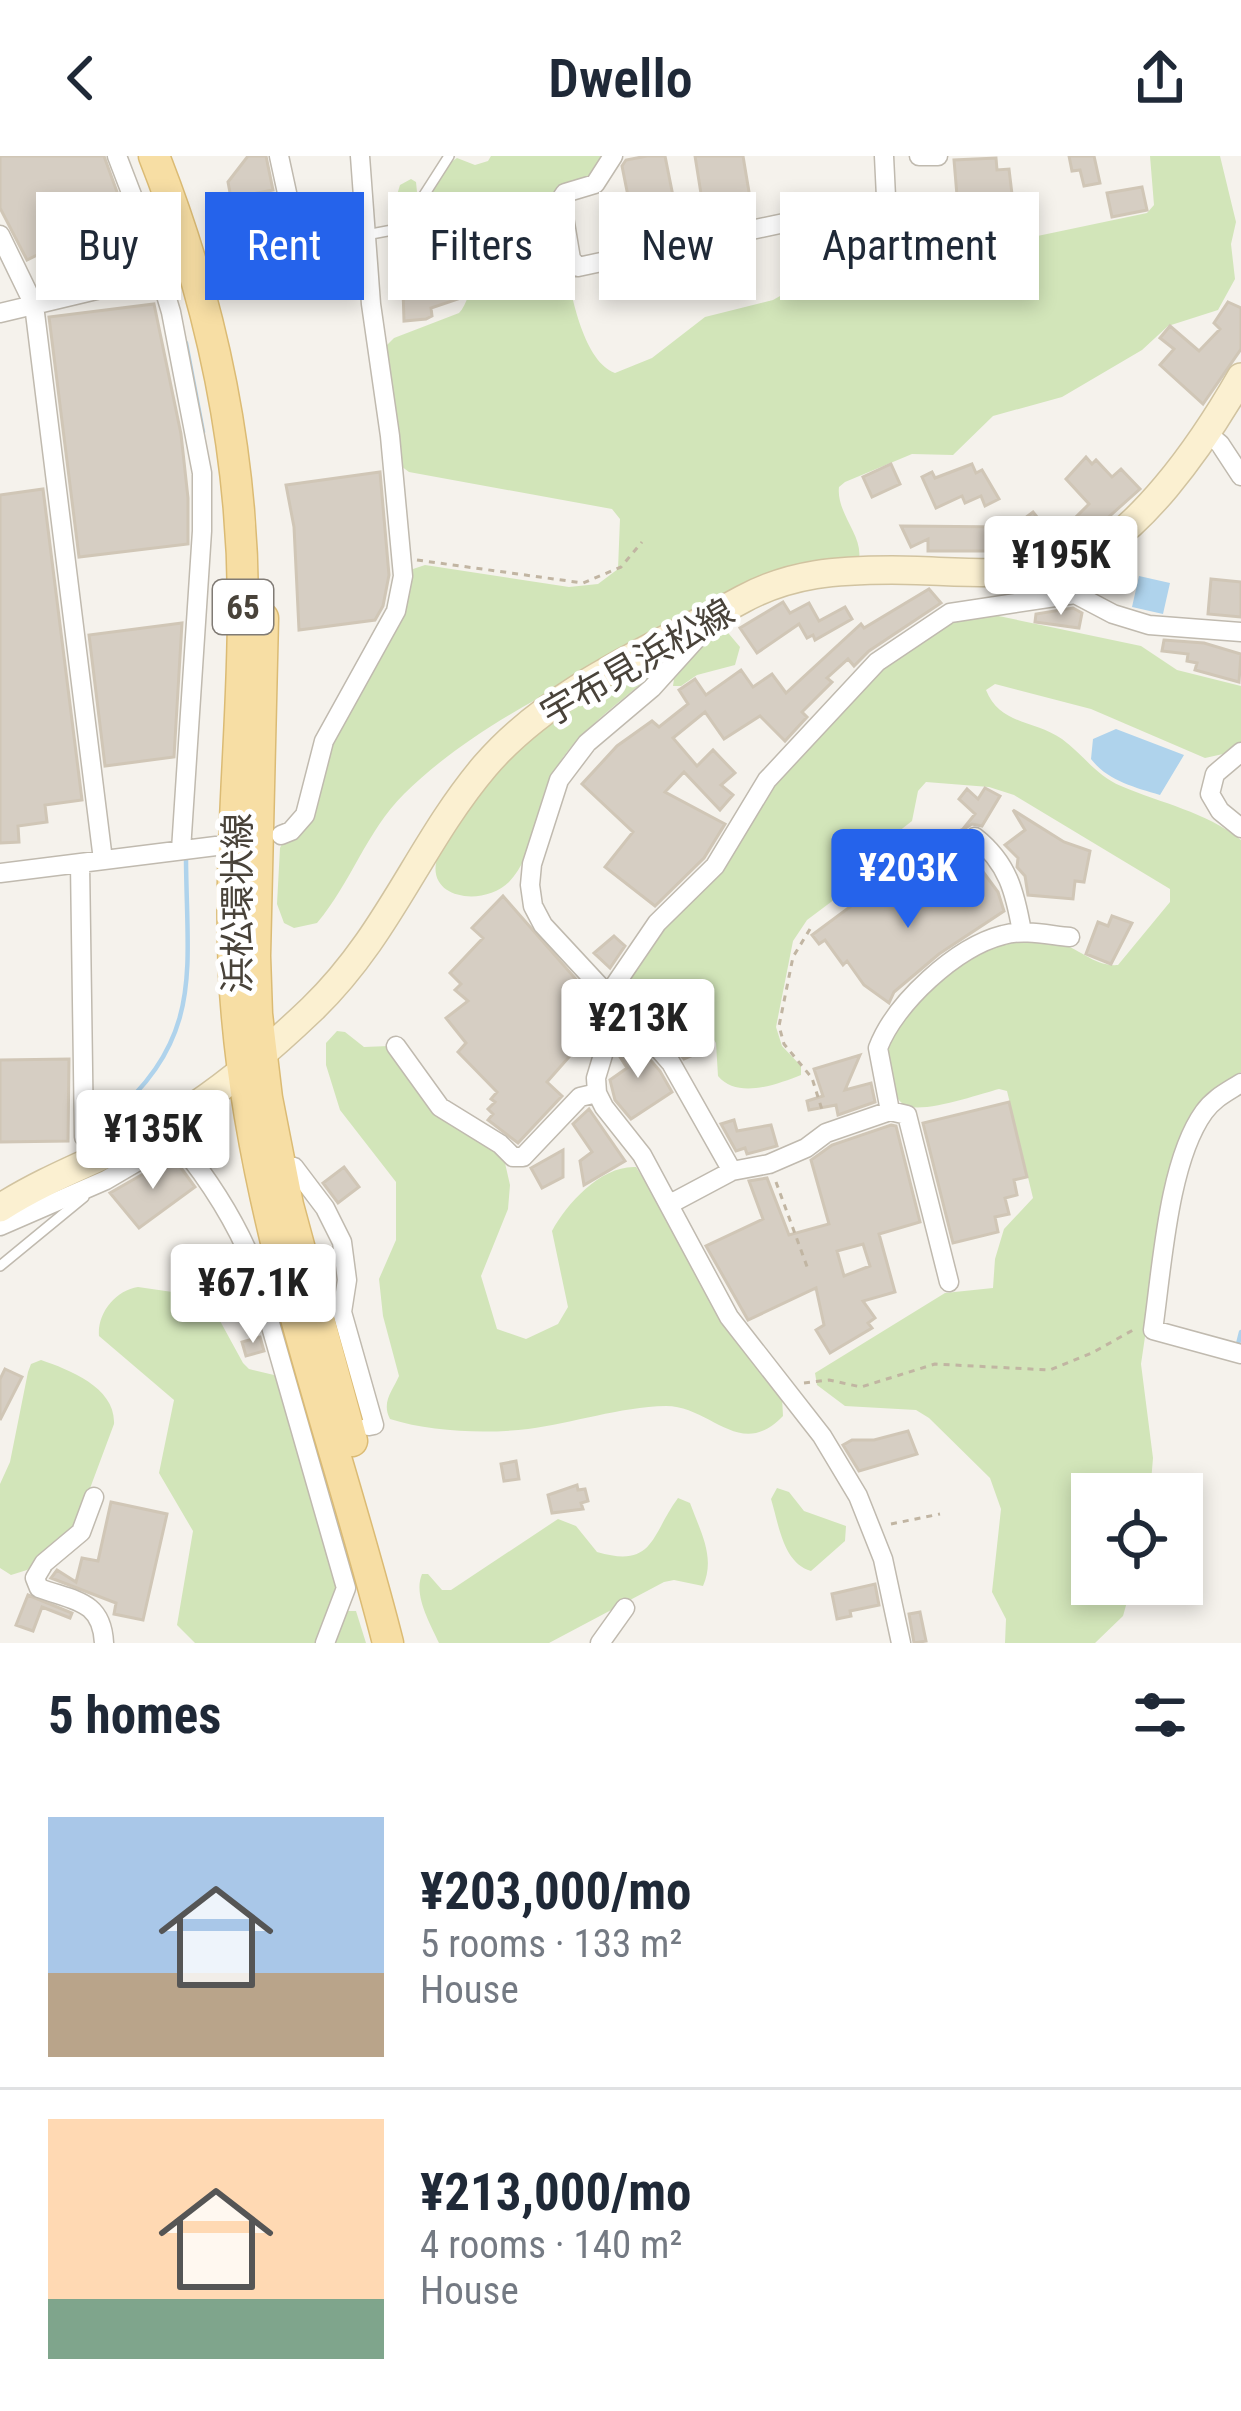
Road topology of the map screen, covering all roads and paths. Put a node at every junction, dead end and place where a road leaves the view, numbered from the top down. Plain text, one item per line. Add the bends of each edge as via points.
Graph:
1 (117, 156) edge
2 (154, 156) edge
3 (175, 156) edge
4 (279, 156) edge
5 (360, 156) edge
6 (449, 156) edge
7 (613, 156) edge
8 (884, 156) edge
9 (919, 156) edge
10 (938, 156) edge
11 (137, 192) edge
12 (162, 192) edge
13 (177, 192) edge
14 (287, 192) edge
15 (0, 235) edge
16 (366, 235) junction
17 (205, 266) edge
18 (181, 271) junction
19 (56, 300) edge
20 (34, 305) junction
21 (0, 313) edge
22 (1241, 377) edge
23 (1208, 433) junction
24 (1241, 476) edge
25 (642, 542) dead end
26 (403, 558) junction
27 (1066, 565) junction
28 (1075, 594) junction
29 (693, 626) junction
30 (1241, 632) edge
31 (1241, 752) edge
32 (1241, 828) edge
33 (281, 835) dead end
34 (975, 837) dead end
35 (216, 846) dead end
36 (181, 850) junction
37 (103, 860) junction
38 (80, 863) junction
39 (0, 874) edge
40 (810, 929) dead end
41 (1022, 932) junction
42 (1070, 937) dead end
43 (610, 1002) junction
44 (396, 1046) dead end
45 (252, 1060) junction
46 (1241, 1083) edge
47 (597, 1093) junction
48 (890, 1111) junction
49 (826, 1133) junction
50 (84, 1137) dead end
51 (769, 1163) junction
52 (294, 1167) dead end
53 (732, 1171) junction
54 (106, 1180) junction
55 (670, 1204) junction
56 (0, 1208) edge
57 (0, 1226) edge
58 (0, 1266) edge
59 (809, 1272) dead end
60 (949, 1282) dead end
61 (306, 1321) junction
62 (1153, 1330) junction
63 (1241, 1354) edge
64 (788, 1393) junction
65 (369, 1426) dead end
66 (94, 1497) dead end
67 (940, 1514) dead end
68 (871, 1528) junction
69 (625, 1608) dead end
70 (104, 1643) edge
71 (325, 1643) edge
72 (388, 1643) edge
73 (408, 1643) edge
74 (600, 1643) edge
75 (901, 1643) edge

1 - 11 street
2 - 12 main road, 浜松環状線 / 65
3 - 13 main road, 浜松環状線 / 65
4 - 14 street
5 - 16 street
6 - 16 lane via 404,228
7 - 8 street via 595,184 561,199 578,267 880,208
9 - 10 street
15 - 20 street
16 - 26 street
17 - 18 street
18 - 36 street via 203,502
18 - 45 main road, 浜松環状線 / 65 via 245,398 261,535
19 - 20 street
20 - 21 street
20 - 37 street
22 - 23 main road, 宇布見浜松線
23 - 24 street
23 - 27 main road, 宇布見浜松線 via 1124,528
25 - 26 path via 609,575 583,583
26 - 33 street via 396,610 324,740 305,815
27 - 28 street
27 - 29 main road, 宇布見浜松線 via 811,574
28 - 30 street via 1148,625
28 - 43 street via 950,614 877,662 767,780 715,866 657,923
29 - 43 street via 699,636 675,664 572,761 550,801 532,864 543,925
29 - 45 main road, 宇布見浜松線 via 551,707 502,749 461,797 356,962
31 - 32 street via 1215,774 1210,794
34 - 41 street via 1004,866
35 - 36 street
36 - 37 street
37 - 38 street
38 - 39 street
38 - 50 street
40 - 49 path via 793,956 779,1027 812,1078
41 - 42 street
41 - 48 street via 985,941 913,994 878,1048
43 - 47 street
43 - 53 street via 660,1048
44 - 47 street via 440,1107 513,1157 523,1157 580,1097
45 - 56 main road, 宇布見浜松線 via 158,1129
45 - 61 main road, 浜松環状線 / 65
46 - 62 street via 1202,1114 1175,1182
47 - 55 street
48 - 49 street
48 - 60 street via 907,1115
49 - 51 street
51 - 53 street
51 - 59 path
52 - 61 street via 342,1242 346,1280
53 - 55 street
54 - 57 street
54 - 58 lane
54 - 61 street via 179,1144 232,1217 253,1264
55 - 64 street via 729,1317
61 - 65 street
61 - 71 street via 308,1443 346,1588
61 - 72 main road, 浜松環状線 / 65
61 - 73 main road, 浜松環状線 / 65
62 - 63 street
62 - 64 path via 1131,1330 1050,1370 935,1364 861,1387 808,1381
64 - 68 street via 842,1465
66 - 70 street via 81,1532 34,1578 39,1588 94,1610
67 - 68 path
68 - 75 street
69 - 74 street

